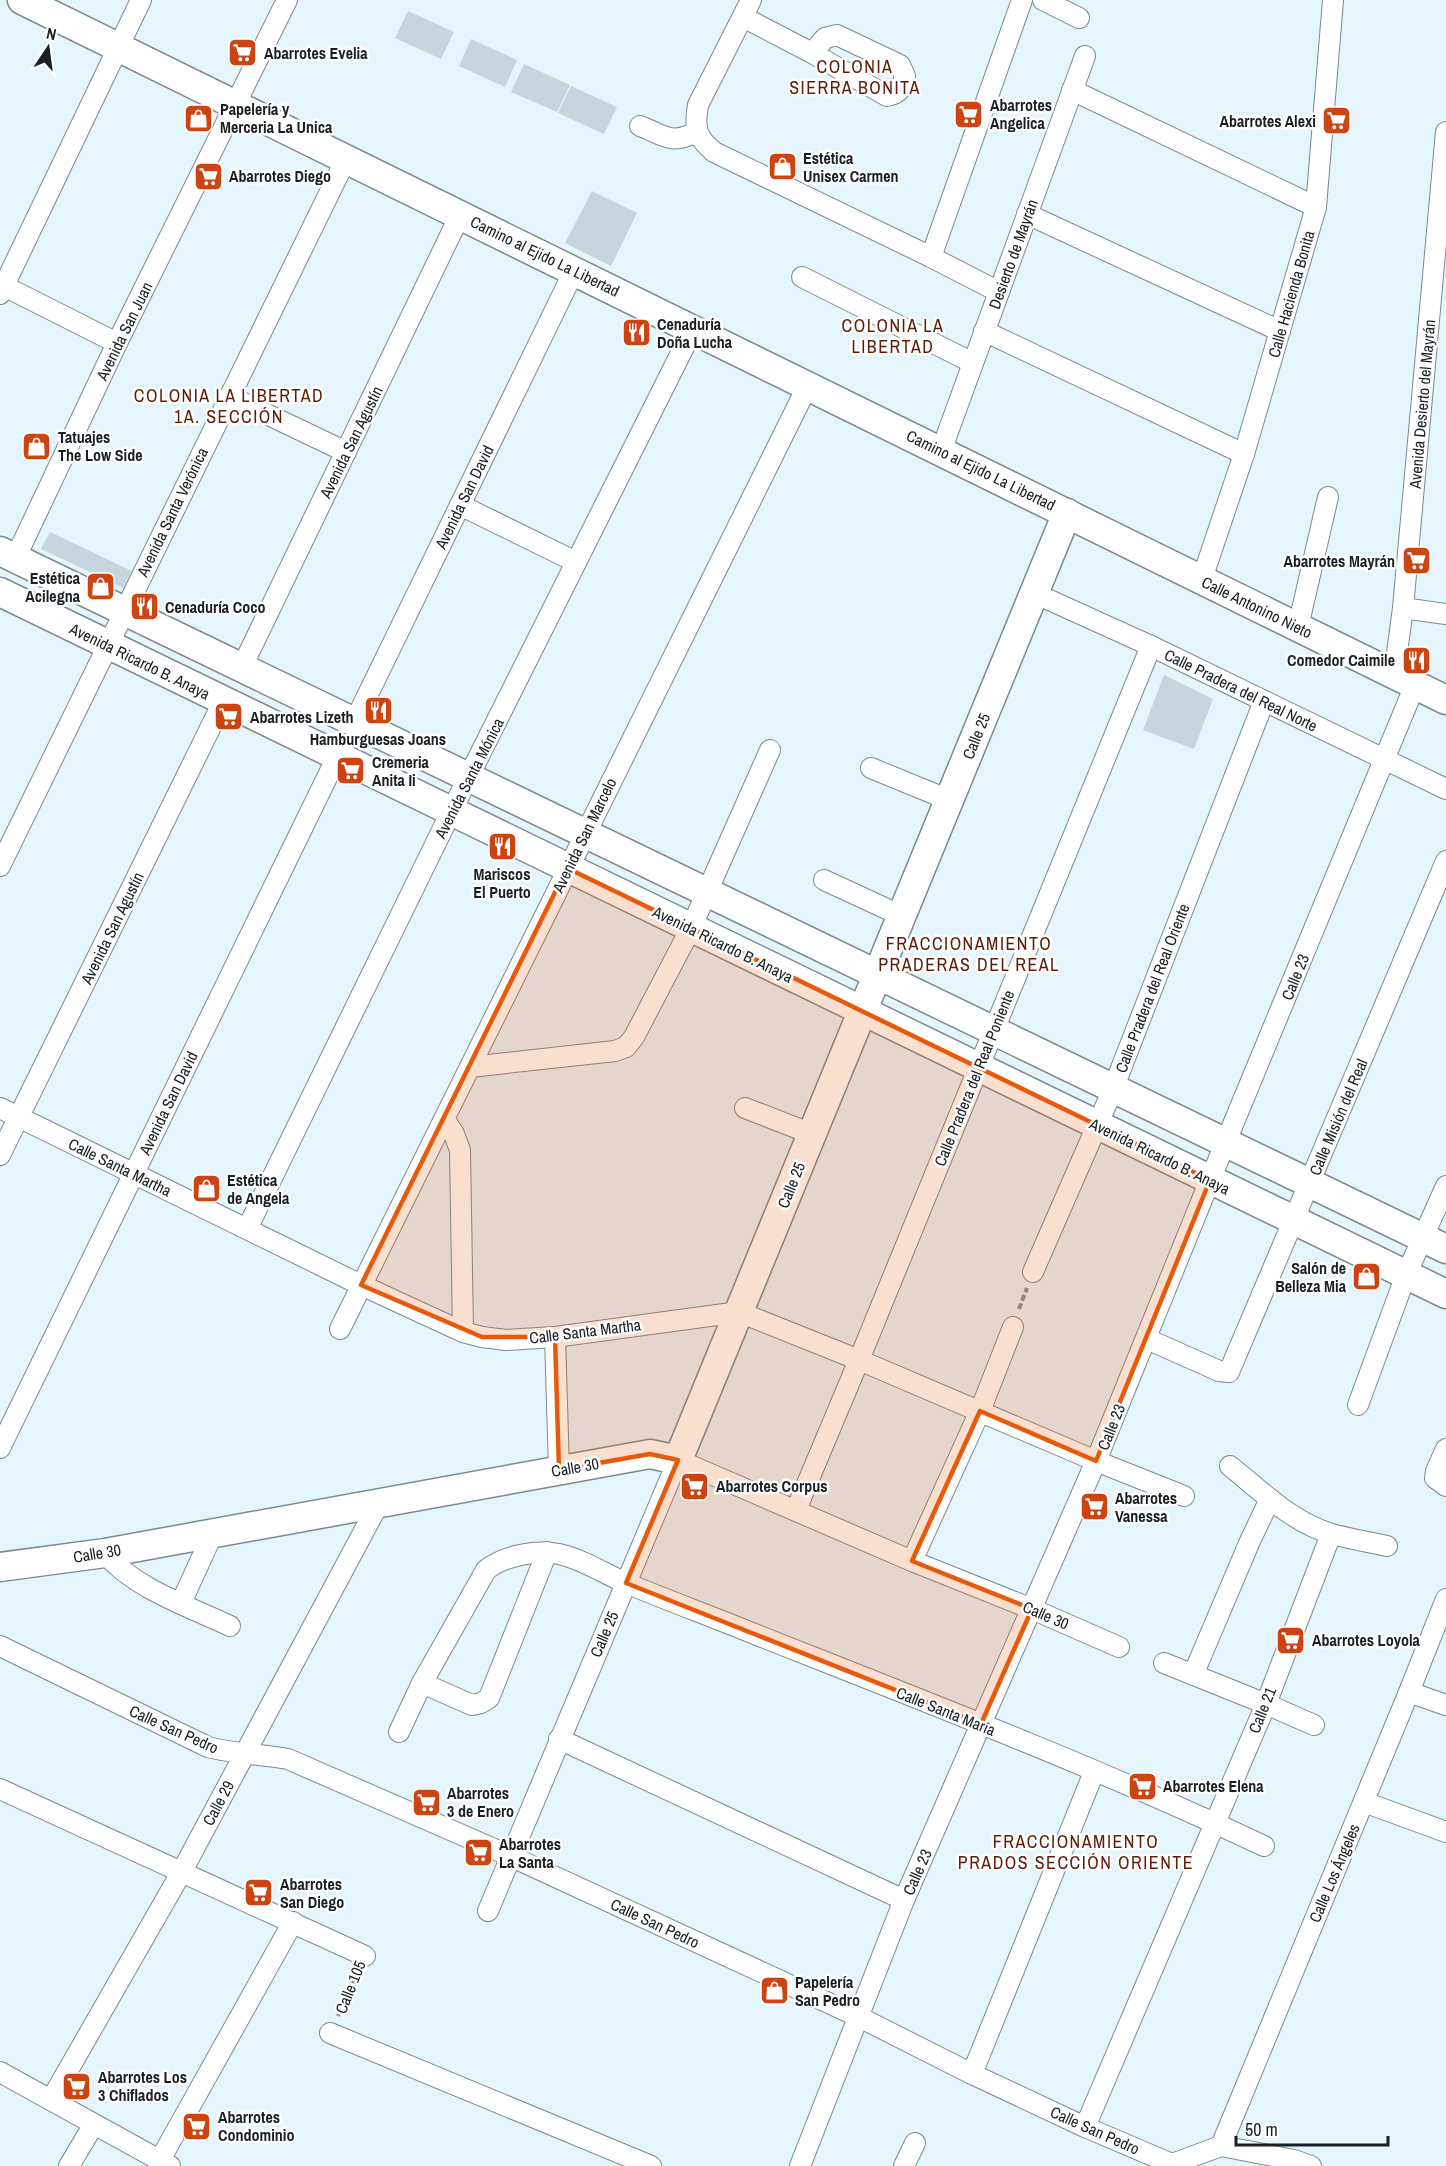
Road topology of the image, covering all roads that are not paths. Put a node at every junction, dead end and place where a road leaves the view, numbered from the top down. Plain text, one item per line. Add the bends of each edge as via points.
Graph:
1 (22, 0) edge
2 (141, 0) edge
3 (287, 0) edge
4 (1023, 0) edge
5 (1043, 0) edge
6 (1333, 0) edge
7 (747, 9) edge
8 (1079, 18) dead end
9 (118, 47) junction
10 (812, 53) dead end
11 (1085, 56) dead end
12 (1072, 90) junction
13 (236, 105) junction
14 (639, 126) dead end
15 (697, 132) junction
16 (1446, 132) edge
17 (345, 159) junction
18 (1316, 207) junction
19 (1027, 214) junction
20 (460, 215) junction
21 (931, 256) junction
22 (574, 271) junction
23 (802, 277) dead end
24 (2, 290) edge
25 (999, 292) junction
26 (1439, 299) edge
27 (693, 329) junction
28 (1438, 329) edge
29 (984, 331) junction
30 (1280, 331) junction
31 (117, 343) junction
32 (973, 363) junction
33 (808, 385) junction
34 (229, 396) junction
35 (941, 451) junction
36 (346, 452) junction
37 (1244, 454) junction
38 (1328, 497) dead end
39 (460, 504) junction
40 (1067, 513) junction
41 (8, 555) edge
42 (576, 562) junction
43 (1202, 579) junction
44 (0, 592) edge
45 (1034, 593) junction
46 (1403, 608) junction
47 (123, 611) junction
48 (1446, 614) edge
49 (1298, 627) junction
50 (107, 645) junction
51 (1151, 646) junction
52 (241, 669) junction
53 (1405, 680) junction
54 (1446, 700) edge
55 (1264, 701) junction
56 (223, 702) junction
57 (354, 723) junction
58 (770, 750) dead end
59 (337, 757) junction
60 (1385, 759) junction
61 (871, 768) dead end
62 (469, 779) junction
63 (1446, 789) edge
64 (949, 800) junction
65 (451, 812) junction
66 (584, 834) junction
67 (1446, 861) edge
68 (0, 866) edge
69 (567, 868) junction
70 (824, 880) dead end
71 (707, 893) junction
72 (902, 916) junction
73 (691, 928) junction
74 (877, 976) junction
75 (862, 1012) junction
76 (993, 1031) junction
77 (470, 1067) junction
78 (977, 1067) junction
79 (1113, 1089) junction
80 (0, 1108) edge
81 (745, 1108) dead end
82 (19, 1117) junction
83 (444, 1120) junction
84 (1097, 1125) junction
85 (812, 1134) junction
86 (1226, 1144) junction
87 (0, 1155) edge
88 (134, 1174) junction
89 (1210, 1180) junction
90 (1309, 1184) junction
91 (1446, 1186) edge
92 (1294, 1221) junction
93 (247, 1229) junction
94 (1435, 1244) edge
95 (1034, 1272) road end
96 (1407, 1275) junction
97 (361, 1286) junction
98 (1446, 1294) edge
99 (739, 1311) junction
100 (1013, 1327) road end
101 (340, 1329) dead end
102 (463, 1332) junction
103 (555, 1337) junction
104 (1147, 1339) junction
105 (859, 1360) junction
106 (1358, 1405) dead end
107 (980, 1411) junction
108 (0, 1448) edge
109 (1446, 1449) edge
110 (678, 1460) junction
111 (1096, 1461) junction
112 (1230, 1466) dead end
113 (559, 1470) junction
114 (1446, 1486) edge
115 (1184, 1496) dead end
116 (1270, 1499) junction
117 (379, 1503) junction
118 (796, 1510) junction
119 (213, 1533) junction
120 (1331, 1534) junction
121 (1387, 1546) dead end
122 (105, 1552) junction
123 (548, 1552) junction
124 (912, 1561) junction
125 (0, 1567) edge
126 (626, 1582) junction
127 (1446, 1599) edge
128 (182, 1603) junction
129 (1032, 1609) junction
130 (230, 1626) dead end
131 (0, 1646) edge
132 (1119, 1647) dead end
133 (1164, 1663) dead end
134 (1193, 1675) junction
135 (422, 1683) junction
136 (1409, 1692) junction
137 (1266, 1704) junction
138 (1446, 1705) edge
139 (981, 1724) junction
140 (1314, 1725) dead end
141 (399, 1732) dead end
142 (560, 1739) junction
143 (245, 1754) junction
144 (1094, 1772) junction
145 (0, 1789) edge
146 (1364, 1802) junction
147 (1214, 1822) junction
148 (1446, 1832) edge
149 (1264, 1846) dead end
150 (510, 1856) junction
151 (181, 1873) junction
152 (904, 1900) junction
153 (488, 1911) dead end
154 (293, 1922) junction
155 (365, 1956) road end
156 (859, 2017) junction
157 (330, 2033) road end
158 (0, 2072) edge
159 (972, 2074) junction
160 (51, 2100) junction
161 (94, 2124) junction
162 (1085, 2127) junction
163 (915, 2143) dead end
164 (1221, 2146) junction
165 (165, 2163) edge
166 (1299, 2164) edge
167 (1172, 2165) edge
168 (69, 2166) edge
169 (651, 2166) edge
170 (800, 2166) edge
171 (904, 2166) edge

1 - 9 street, Camino al Ejido La Libertad
2 - 9 street
3 - 13 street, Avenida San Juan
4 - 21 street
5 - 8 street
6 - 18 street, Calle Hacienda Bonita
7 - 10 street
7 - 15 street via 698,105
9 - 13 street, Camino al Ejido La Libertad
9 - 24 street
11 - 12 street, Desierto de Mayrán
12 - 18 street
12 - 19 street, Desierto de Mayrán
13 - 17 street, Camino al Ejido La Libertad
13 - 31 street, Avenida San Juan
14 - 15 street via 674,140
15 - 21 street via 714,152
16 - 26 street, Avenida Desierto del Mayrán
17 - 20 street, Camino al Ejido La Libertad
17 - 34 street, Avenida Santa Verónica
18 - 30 street, Calle Hacienda Bonita
19 - 25 street, Desierto de Mayrán
19 - 30 street
20 - 22 street, Camino al Ejido La Libertad
20 - 36 street, Avenida San Agustín
21 - 25 street
22 - 27 street, Camino al Ejido La Libertad
22 - 39 street, Avenida San David
23 - 32 street
24 - 31 street
25 - 29 street, Desierto de Mayrán
26 - 28 street, Avenida Desierto del Mayrán
27 - 33 street, Camino al Ejido La Libertad
27 - 42 street, Avenida Santa Mónica
28 - 46 street, Avenida Desierto del Mayrán
29 - 32 street, Desierto de Mayrán
29 - 37 street
30 - 37 street, Calle Hacienda Bonita
31 - 41 street, Avenida San Juan
32 - 35 street, Desierto de Mayrán
33 - 35 street, Camino al Ejido La Libertad
33 - 66 street, Avenida San Marcelo
34 - 36 street
34 - 47 street, Avenida Santa Verónica
35 - 40 street, Camino al Ejido La Libertad
36 - 52 street, Avenida San Agustín
37 - 43 street, Calle Hacienda Bonita
38 - 49 street
39 - 42 street
39 - 57 street, Avenida San David
40 - 43 street, Calle Antonino Nieto
40 - 45 street, Calle 25
41 - 47 street
42 - 62 street, Avenida Santa Mónica
43 - 49 street, Calle Antonino Nieto
44 - 50 street, Avenida Ricardo B. Anaya
45 - 51 street, Calle Pradera del Real Norte
45 - 64 street, Calle 25
46 - 48 street
46 - 53 street, Avenida Desierto del Mayrán
47 - 50 street, Avenida Santa Verónica
47 - 52 street
49 - 53 street, Calle Antonino Nieto
50 - 56 street, Avenida Ricardo B. Anaya
50 - 68 street, Avenida Santa Verónica
51 - 55 street, Calle Pradera del Real Norte
51 - 76 street, Calle Pradera del Real Poniente
52 - 57 street
53 - 54 street, Calle Antonino Nieto
53 - 60 street, Calle 23
55 - 60 street, Calle Pradera del Real Norte
55 - 79 street, Calle Pradera del Real Oriente
56 - 59 street, Avenida Ricardo B. Anaya
56 - 82 street, Avenida San Agustín
57 - 62 street
58 - 71 street
59 - 65 street, Avenida Ricardo B. Anaya
59 - 88 street, Avenida San David
60 - 63 street, Calle Pradera del Real Norte
60 - 86 street, Calle 23
61 - 64 street
62 - 65 street, Avenida Santa Mónica
62 - 66 street
64 - 72 street, Calle 25
65 - 69 street, Avenida Ricardo B. Anaya
65 - 93 street, Avenida Santa Mónica
66 - 69 street, Avenida San Marcelo
66 - 71 street
67 - 90 street, Calle Misión del Real
69 - 73 street, Avenida Ricardo B. Anaya
69 - 77 street, Avenida San Marcelo
70 - 72 street
71 - 73 street
71 - 74 street
72 - 74 street, Calle 25
73 - 75 street, Avenida Ricardo B. Anaya
73 - 77 street via 626,1047
74 - 75 street, Calle 25
74 - 76 street
75 - 78 street, Avenida Ricardo B. Anaya
75 - 85 street, Calle 25
76 - 78 street, Calle Pradera del Real Poniente
76 - 79 street
77 - 83 street, Avenida San Marcelo
78 - 84 street, Avenida Ricardo B. Anaya
78 - 105 street, Calle Pradera del Real Poniente
79 - 84 street, Calle Pradera del Real Oriente
79 - 86 street
80 - 82 street, Calle Santa Martha
81 - 85 street
82 - 87 street, Avenida San Agustín
82 - 88 street, Calle Santa Martha
83 - 97 street, Avenida San Marcelo
83 - 102 street via 460,1150
84 - 89 street, Avenida Ricardo B. Anaya
84 - 95 street, Calle Pradera del Real Oriente
85 - 99 street, Calle 25
86 - 89 street, Calle 23
86 - 90 street
88 - 93 street, Calle Santa Martha
88 - 108 street, Avenida San David
89 - 92 street, Avenida Ricardo B. Anaya
89 - 104 street, Calle 23
90 - 92 street, Calle Misión del Real
90 - 94 street
91 - 94 street
92 - 96 street, Avenida Ricardo B. Anaya
92 - 104 street, Calle Misión del Real via 1228,1372
93 - 97 street, Calle Santa Martha
94 - 96 street
96 - 98 street, Avenida Ricardo B. Anaya
96 - 106 street
97 - 101 street, Avenida San Marcelo
97 - 102 street, Calle Santa Martha
99 - 103 street, Calle Santa Martha
99 - 105 street
99 - 110 street, Calle 25
100 - 107 street
102 - 103 street, Calle Santa Martha via 506,1340
103 - 113 street
104 - 111 street, Calle 23
105 - 107 street
105 - 118 street, Calle Pradera del Real Poniente
107 - 111 street
107 - 124 street
109 - 114 street via 1435,1478
110 - 113 street, Calle 30 via 650,1454
110 - 118 street, Calle 30
110 - 126 street, Calle 25
111 - 115 street
111 - 129 street, Calle 23
112 - 116 street
113 - 117 street, Calle 30
116 - 120 street
116 - 134 street
117 - 119 street, Calle 30
117 - 143 street, Calle 29
118 - 124 street, Calle 30
119 - 122 street, Calle 30
119 - 128 street
120 - 121 street
120 - 137 street, Calle 21
122 - 125 street, Calle 30
122 - 128 street via 130,1578
123 - 126 street, Calle Santa María
123 - 135 street via 509,1557 486,1570
123 - 135 street via 489,1698 472,1705
124 - 129 street, Calle 30
126 - 139 street, Calle Santa María
126 - 142 street, Calle 25
127 - 136 street, Calle Los Ángeles
128 - 130 street
129 - 132 street, Calle 30
129 - 139 street, Calle 23
131 - 143 street, Calle San Pedro via 208,1747
133 - 134 street
134 - 137 street
135 - 141 street
136 - 138 street
136 - 146 street, Calle Los Ángeles
137 - 140 street
137 - 147 street, Calle 21
139 - 144 street, Calle Santa María
139 - 152 street, Calle 23
142 - 150 street, Calle 25
142 - 152 street
143 - 150 street, Calle San Pedro via 288,1759
143 - 151 street, Calle 29
144 - 147 street, Calle Santa María
144 - 159 street
145 - 151 street, Calle 105
146 - 148 street
146 - 164 street, Calle Los Ángeles
147 - 149 street, Calle Santa María
147 - 162 street, Calle 21
150 - 153 street, Calle 25
150 - 156 street, Calle San Pedro
151 - 154 street, Calle 105
151 - 160 street, Calle 29
152 - 156 street, Calle 23
154 - 155 street, Calle 105
154 - 165 street
156 - 159 street, Calle San Pedro
156 - 170 street, Calle 23
157 - 169 street, Calle 105
158 - 160 street
159 - 162 street, Calle San Pedro
160 - 161 street
161 - 165 street
161 - 168 street
162 - 167 street, Calle San Pedro
163 - 171 street
164 - 166 street
164 - 167 street, Calle San Pedro

